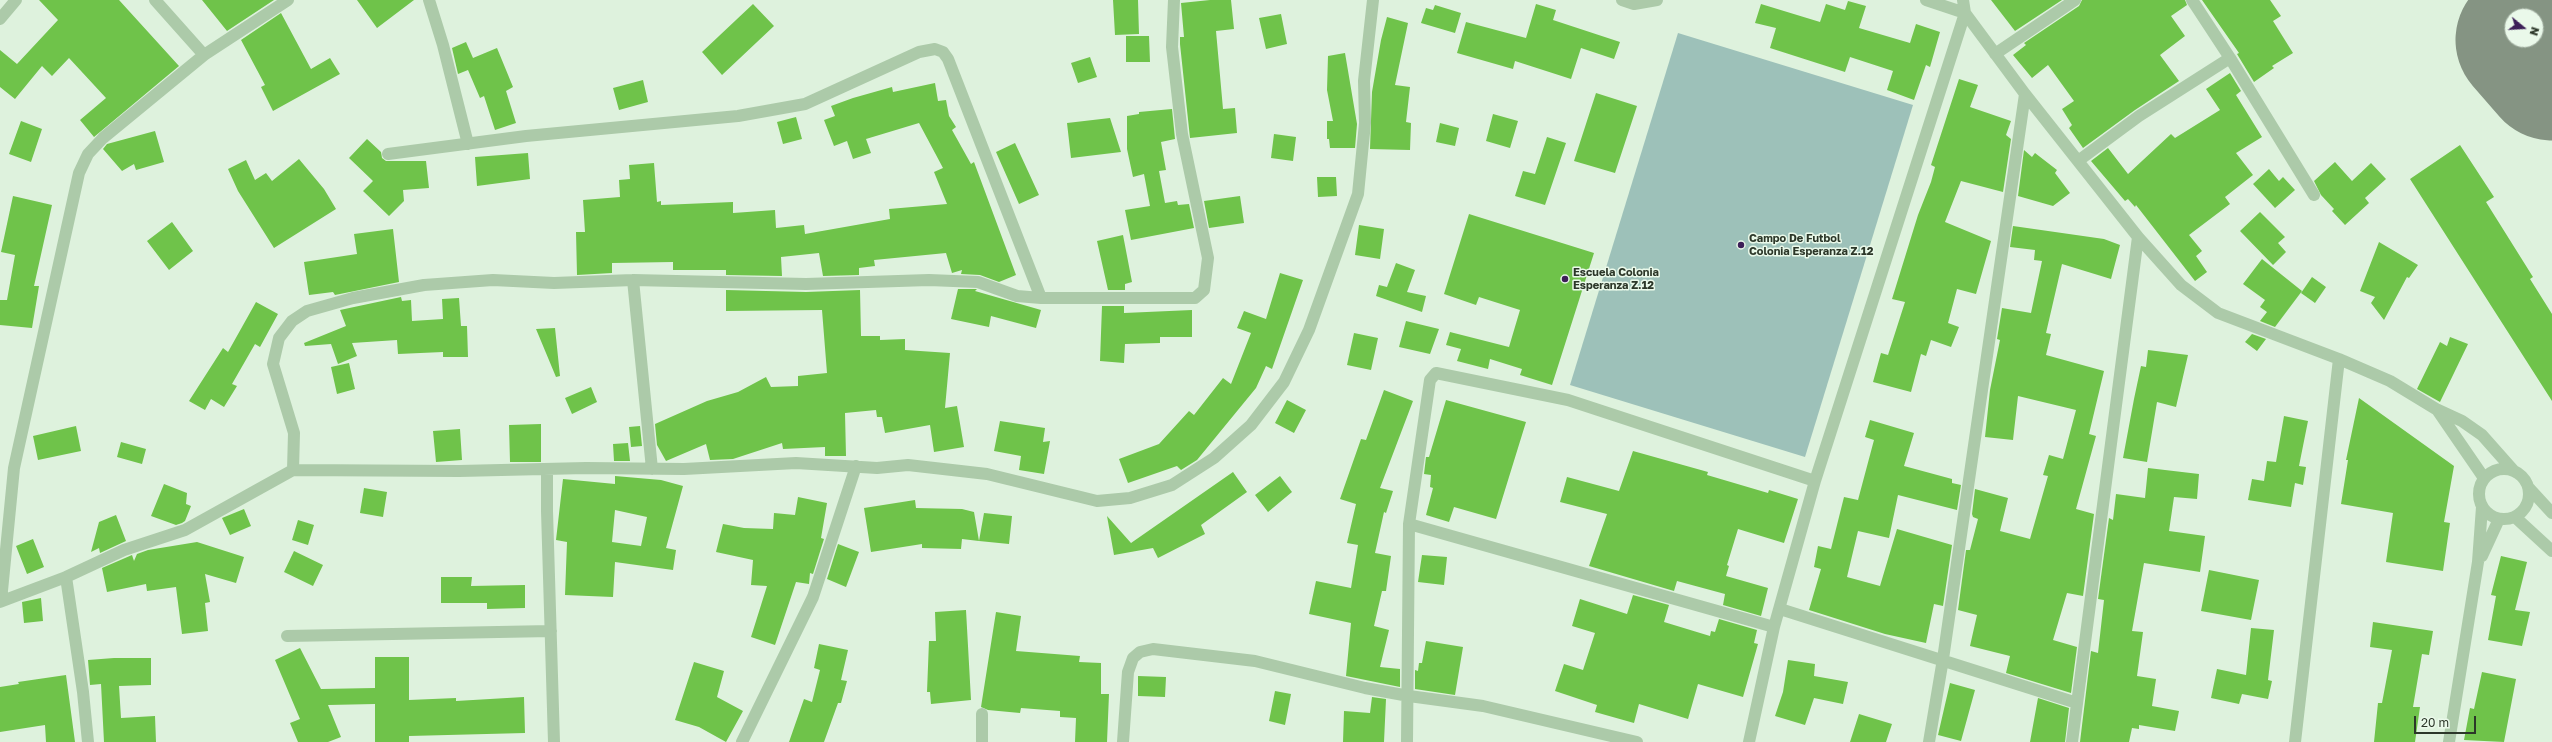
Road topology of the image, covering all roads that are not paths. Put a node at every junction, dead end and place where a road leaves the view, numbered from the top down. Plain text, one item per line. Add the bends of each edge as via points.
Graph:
1 (16, 0) edge
2 (155, 0) edge
3 (288, 0) edge
4 (429, 0) edge
5 (1174, 0) edge
6 (1373, 0) edge
7 (1622, 0) edge
8 (1657, 0) edge
9 (1926, 0) edge
10 (1963, 0) edge
11 (2075, 0) edge
12 (2192, 0) edge
13 (1965, 14) junction
14 (0, 19) edge
15 (1995, 54) junction
16 (204, 55) junction
17 (2230, 58) junction
18 (2025, 94) junction
19 (468, 144) junction
20 (388, 154) dead end
21 (2078, 161) junction
22 (2314, 196) dead end
23 (2138, 237) junction
24 (633, 280) junction
25 (1041, 298) junction
26 (2339, 359) junction
27 (2436, 409) junction
28 (856, 466) junction
29 (652, 469) junction
30 (293, 470) junction
31 (547, 470) junction
32 (2513, 470) junction
33 (2484, 478) junction
34 (1815, 481) junction
35 (2529, 488) junction
36 (2482, 507) junction
37 (2552, 513) edge
38 (2514, 517) junction
39 (2499, 519) junction
40 (1409, 524) junction
41 (2552, 551) edge
42 (2478, 562) junction
43 (66, 577) junction
44 (0, 602) edge
45 (1780, 609) junction
46 (1774, 627) junction
47 (551, 631) junction
48 (287, 636) dead end
49 (1943, 660) junction
50 (1409, 696) junction
51 (2078, 703) junction
52 (982, 714) dead end
53 (88, 742) edge
54 (554, 742) edge
55 (742, 742) edge
56 (982, 742) edge
57 (1123, 742) edge
58 (1407, 742) edge
59 (1637, 742) edge
60 (1749, 742) edge
61 (1929, 742) edge
62 (2072, 742) edge
63 (2295, 742) edge
64 (2450, 742) edge

1 - 14 street
2 - 16 street
3 - 16 street
4 - 19 street
5 - 25 street via 1172,47 1182,134 1208,258 1204,290 1195,298
6 - 28 street via 1364,81 1365,123 1358,194 1309,330 1284,382 1251,425 1214,458 1172,484 1130,498 1097,502 963,470 908,465 877,468
7 - 8 street via 1634,4
9 - 13 street
10 - 13 street
11 - 15 street
12 - 17 street
13 - 15 street
13 - 34 street
15 - 18 street
16 - 44 street via 103,138 88,154 79,173 14,468
17 - 21 street via 2139,116
17 - 22 street
18 - 21 street
18 - 49 street
19 - 20 street
19 - 25 street via 738,116 805,104 919,52 935,49 943,52 948,59
21 - 23 street
23 - 26 street via 2181,285 2218,313
23 - 51 street
24 - 25 street via 806,284 965,281 978,282 1017,296
24 - 29 street
24 - 30 street via 579,283 493,280 424,285 353,298 307,311 292,321 279,338 273,364 294,432
26 - 27 street via 2390,381
26 - 63 street
27 - 32 street via 2462,421 2482,435
27 - 33 street via 2456,434
28 - 29 street via 796,463
28 - 55 street via 813,597
29 - 31 street
30 - 31 street
30 - 43 street via 185,530 124,550
31 - 47 street
32 - 33 street via 2498,469
32 - 35 street via 2521,474
33 - 36 street via 2479,487
34 - 40 street via 1568,400 1436,373 1430,380
34 - 45 street
35 - 37 street
35 - 38 street via 2529,500 2524,510
36 - 39 street
36 - 42 street
38 - 39 street
38 - 41 street
39 - 42 street
40 - 46 street
40 - 50 street
42 - 64 street
43 - 44 street
43 - 53 street
45 - 46 street
45 - 49 street
46 - 60 street
47 - 48 street
47 - 54 street
49 - 51 street
49 - 61 street
50 - 57 street via 1255,661 1153,649 1140,652 1133,658 1128,672
50 - 58 street
50 - 59 street via 1483,706
51 - 62 street
52 - 56 street

